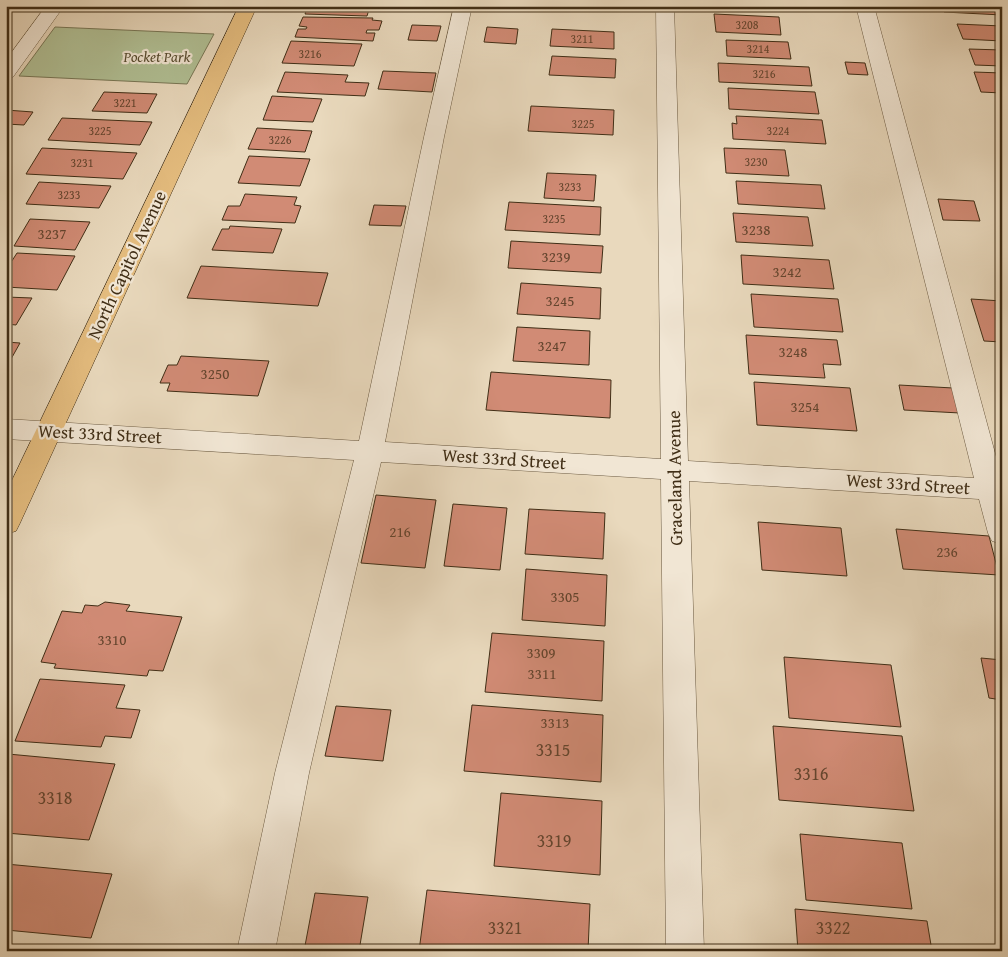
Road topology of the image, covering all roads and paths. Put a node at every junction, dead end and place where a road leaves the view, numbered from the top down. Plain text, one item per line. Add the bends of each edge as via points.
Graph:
1 (55, 6) edge
2 (248, 6) edge
3 (463, 6) edge
4 (665, 6) edge
5 (865, 6) edge
6 (6, 73) edge
7 (6, 428) edge
8 (49, 431) junction
9 (370, 451) junction
10 (675, 470) junction
11 (996, 489) edge
12 (6, 523) edge
13 (1002, 533) edge
14 (256, 951) edge
15 (685, 951) edge

1 - 6 street
2 - 8 main road, North Capitol Avenue
3 - 9 street
4 - 10 street, Graceland Avenue
5 - 11 street
7 - 8 street, West 33rd Street
8 - 9 street, West 33rd Street
8 - 12 main road, North Capitol Avenue
9 - 10 street, West 33rd Street
9 - 14 street via 292,773
10 - 11 street, West 33rd Street
10 - 15 street, Graceland Avenue
11 - 13 street

